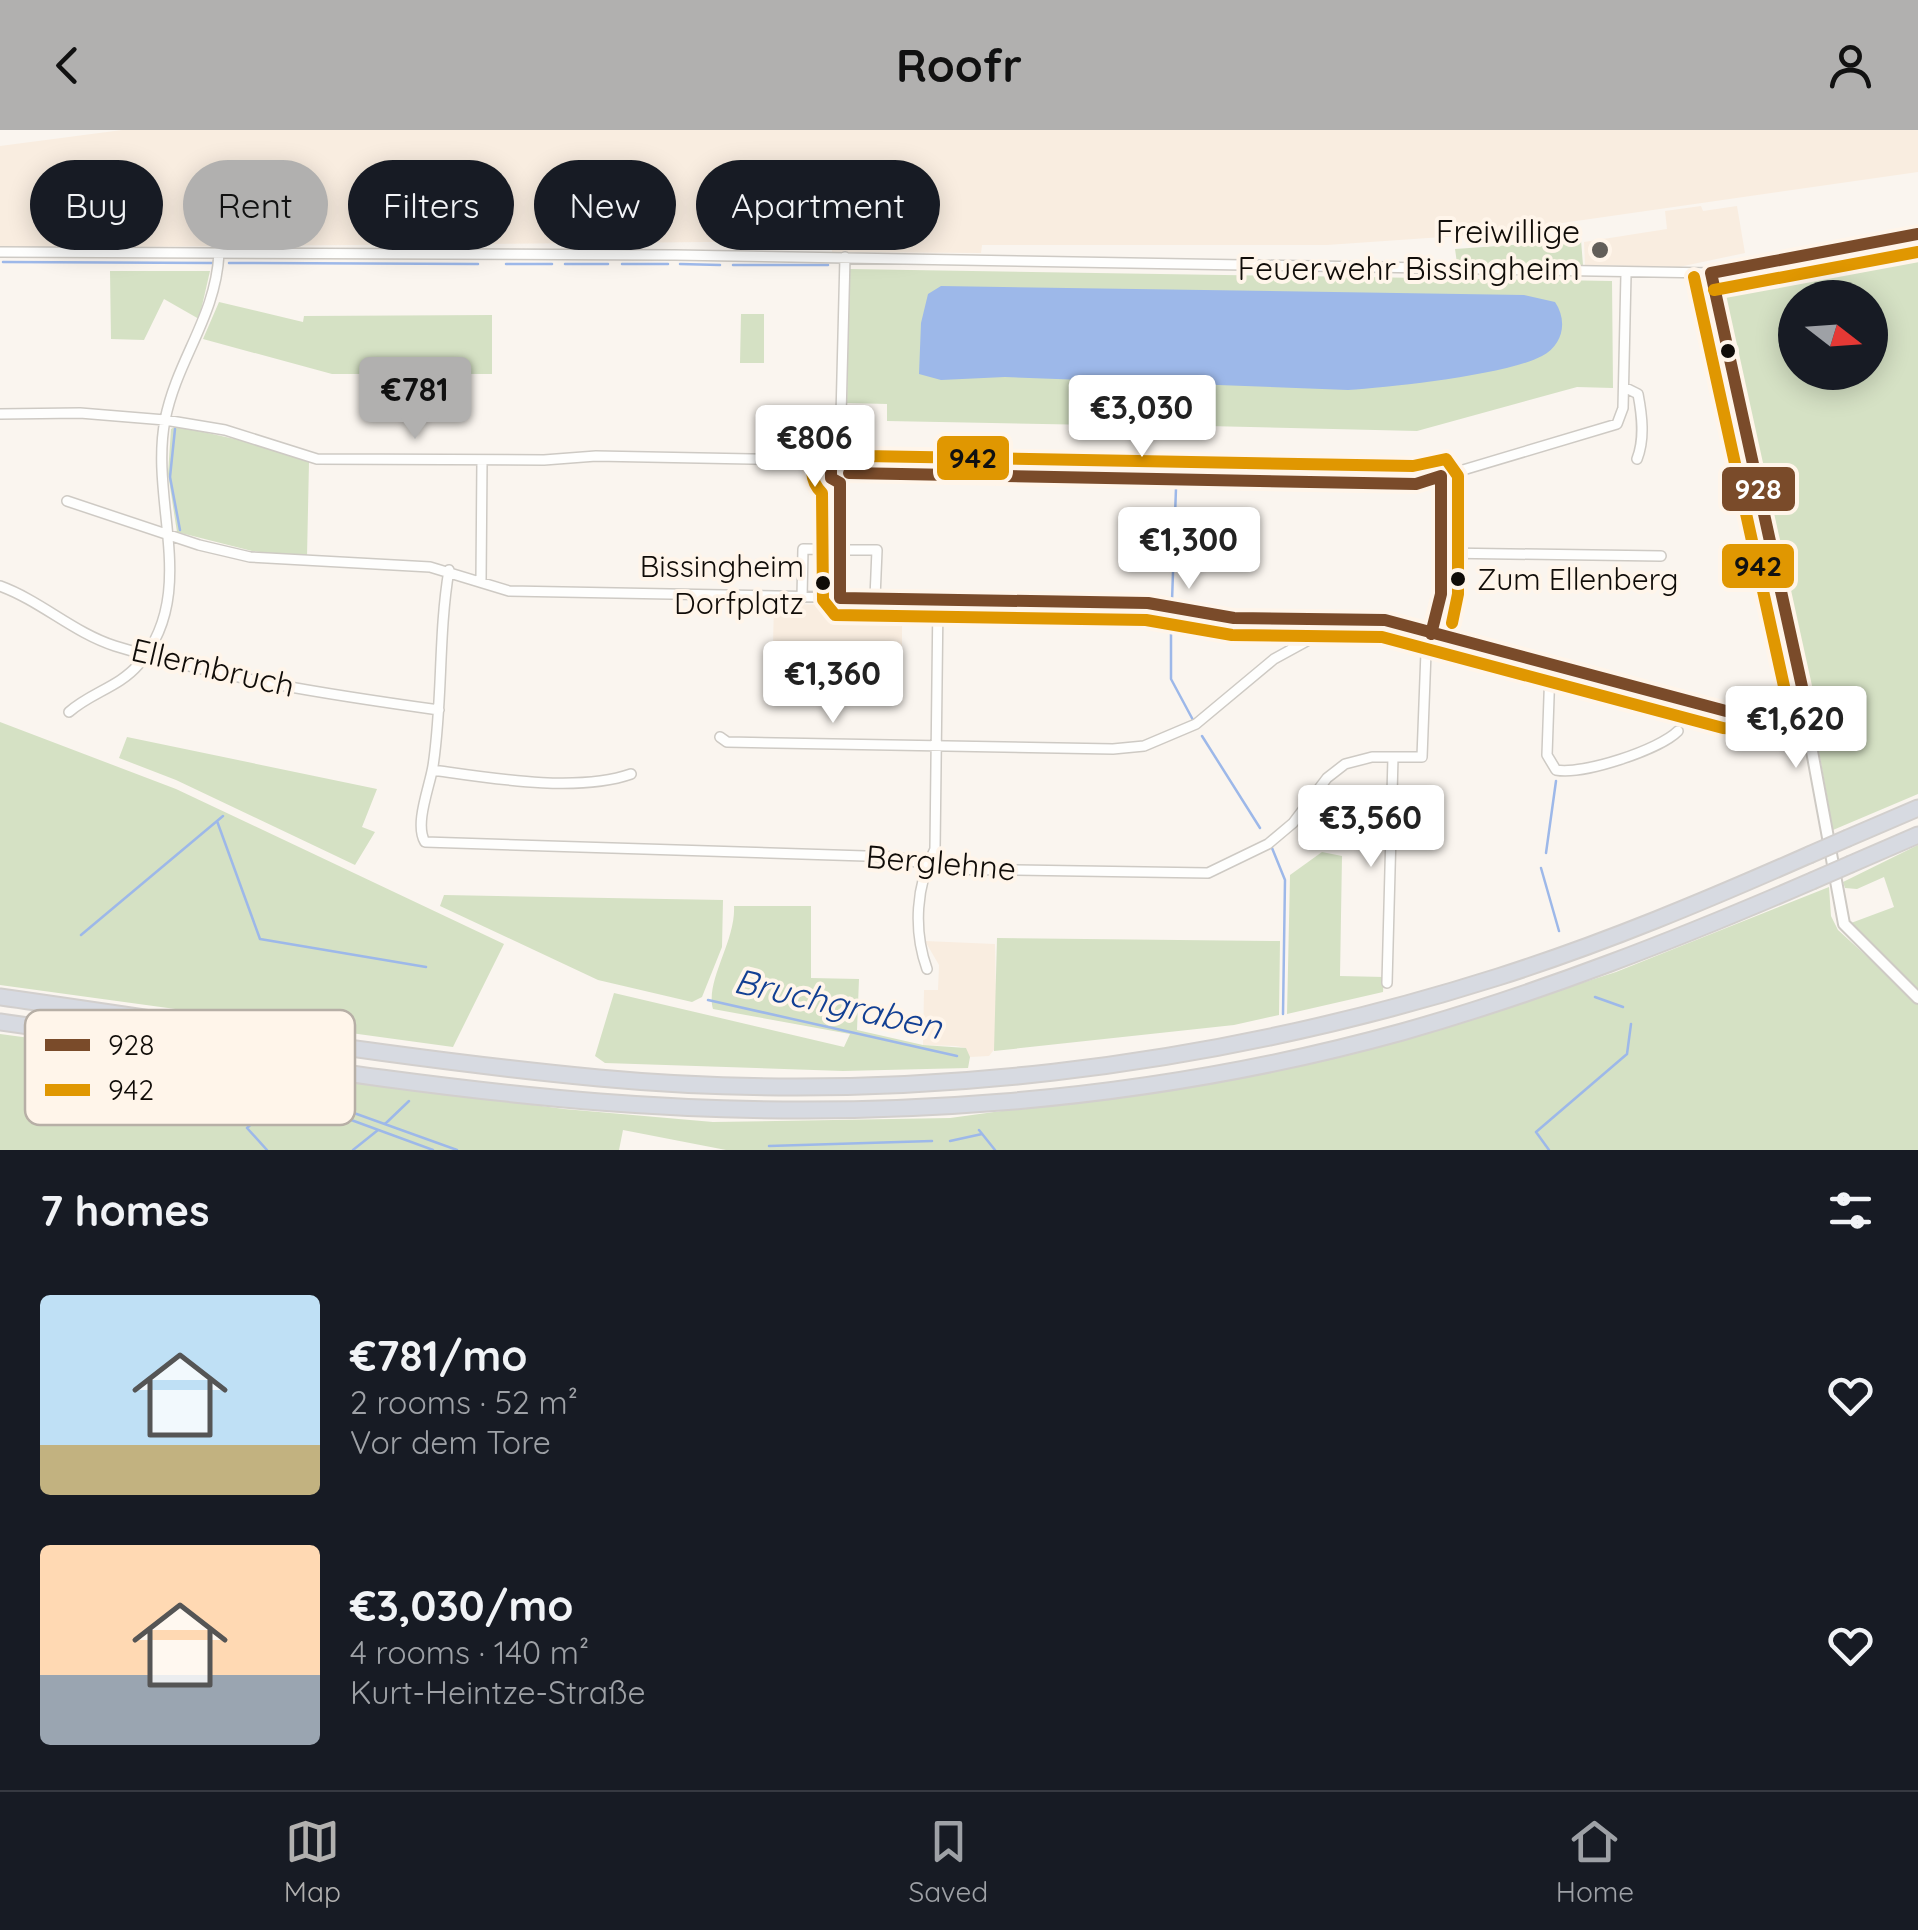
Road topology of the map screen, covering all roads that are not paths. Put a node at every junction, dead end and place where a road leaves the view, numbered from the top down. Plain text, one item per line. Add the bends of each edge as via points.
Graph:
1 (1918, 234) edge
2 (0, 252) edge
3 (219, 254) junction
4 (845, 257) junction
5 (1711, 273) junction
6 (1626, 274) junction
7 (1624, 387) junction
8 (0, 414) edge
9 (165, 420) junction
10 (840, 456) junction
11 (1637, 459) dead end
12 (482, 461) junction
13 (831, 465) junction
14 (849, 473) junction
15 (1441, 476) junction
16 (840, 483) junction
17 (67, 501) dead end
18 (169, 535) junction
19 (840, 550) junction
20 (1443, 553) junction
21 (1661, 556) dead end
22 (449, 570) junction
23 (482, 581) junction
24 (0, 586) edge
25 (802, 598) junction
26 (840, 598) junction
27 (875, 598) junction
28 (938, 599) junction
29 (1292, 619) junction
30 (1334, 620) junction
31 (1431, 634) junction
32 (1293, 647) junction
33 (147, 653) junction
34 (1550, 668) junction
35 (1806, 704) junction
36 (439, 710) junction
37 (68, 712) dead end
38 (1678, 731) dead end
39 (720, 737) dead end
40 (937, 747) junction
41 (1392, 757) junction
42 (433, 770) junction
43 (631, 774) dead end
44 (1918, 808) edge
45 (1918, 835) edge
46 (926, 866) junction
47 (927, 968) dead end
48 (1388, 983) dead end
49 (0, 997) edge
50 (1918, 998) edge
51 (96, 1010) edge
52 (0, 1022) edge
53 (25, 1025) edge
54 (355, 1045) edge
55 (355, 1069) edge

1 - 5 street
2 - 3 street
3 - 4 street
3 - 9 street via 210,311
4 - 6 street via 1602,268
4 - 10 street
5 - 6 street
5 - 35 street
6 - 7 street
7 - 11 street via 1638,394 1640,404 1643,445
7 - 15 street via 1616,424
8 - 9 street
9 - 12 street via 225,430 317,460
9 - 18 street via 161,476
10 - 13 street
10 - 14 street via 849,460
12 - 13 street via 596,456
12 - 23 street
13 - 16 street via 830,478
14 - 15 street via 1416,484
14 - 16 street
15 - 20 street
16 - 19 street
17 - 18 street
18 - 22 street via 250,558
18 - 33 street via 169,602
19 - 25 street via 803,548
19 - 26 street
19 - 27 street via 877,550
20 - 21 street
20 - 31 street
22 - 23 street
22 - 36 street
23 - 25 street via 509,591
24 - 33 street, Ellernbruch via 29,596 86,633
25 - 26 street
26 - 27 street
27 - 28 street
28 - 29 street via 1148,603 1234,618
28 - 40 street
29 - 30 street
29 - 32 street
30 - 31 street via 1385,620
30 - 32 street
31 - 34 street
31 - 41 street, Berglehne via 1422,757
32 - 40 street via 1196,724 1144,746
33 - 36 street, Ellernbruch via 292,688
33 - 37 street via 121,681
34 - 35 street via 1744,714
34 - 38 street via 1547,755 1556,770 1664,744
35 - 50 street via 1844,924
36 - 42 street
39 - 40 street
40 - 46 street via 935,849
41 - 46 street, Berglehne via 1345,764 1268,844 1208,873
41 - 48 street
42 - 43 street via 497,779 610,781
42 - 46 street, Berglehne via 421,836 432,844 897,856
44 - 54 highway, bridge via 1606,940 1397,1007 1212,1049 931,1083 820,1086 600,1078
45 - 55 highway, bridge via 1614,963 1398,1033 1215,1074 1009,1101 820,1110 598,1102
46 - 47 street via 920,877 920,948
49 - 51 highway, bridge
52 - 53 highway, bridge

